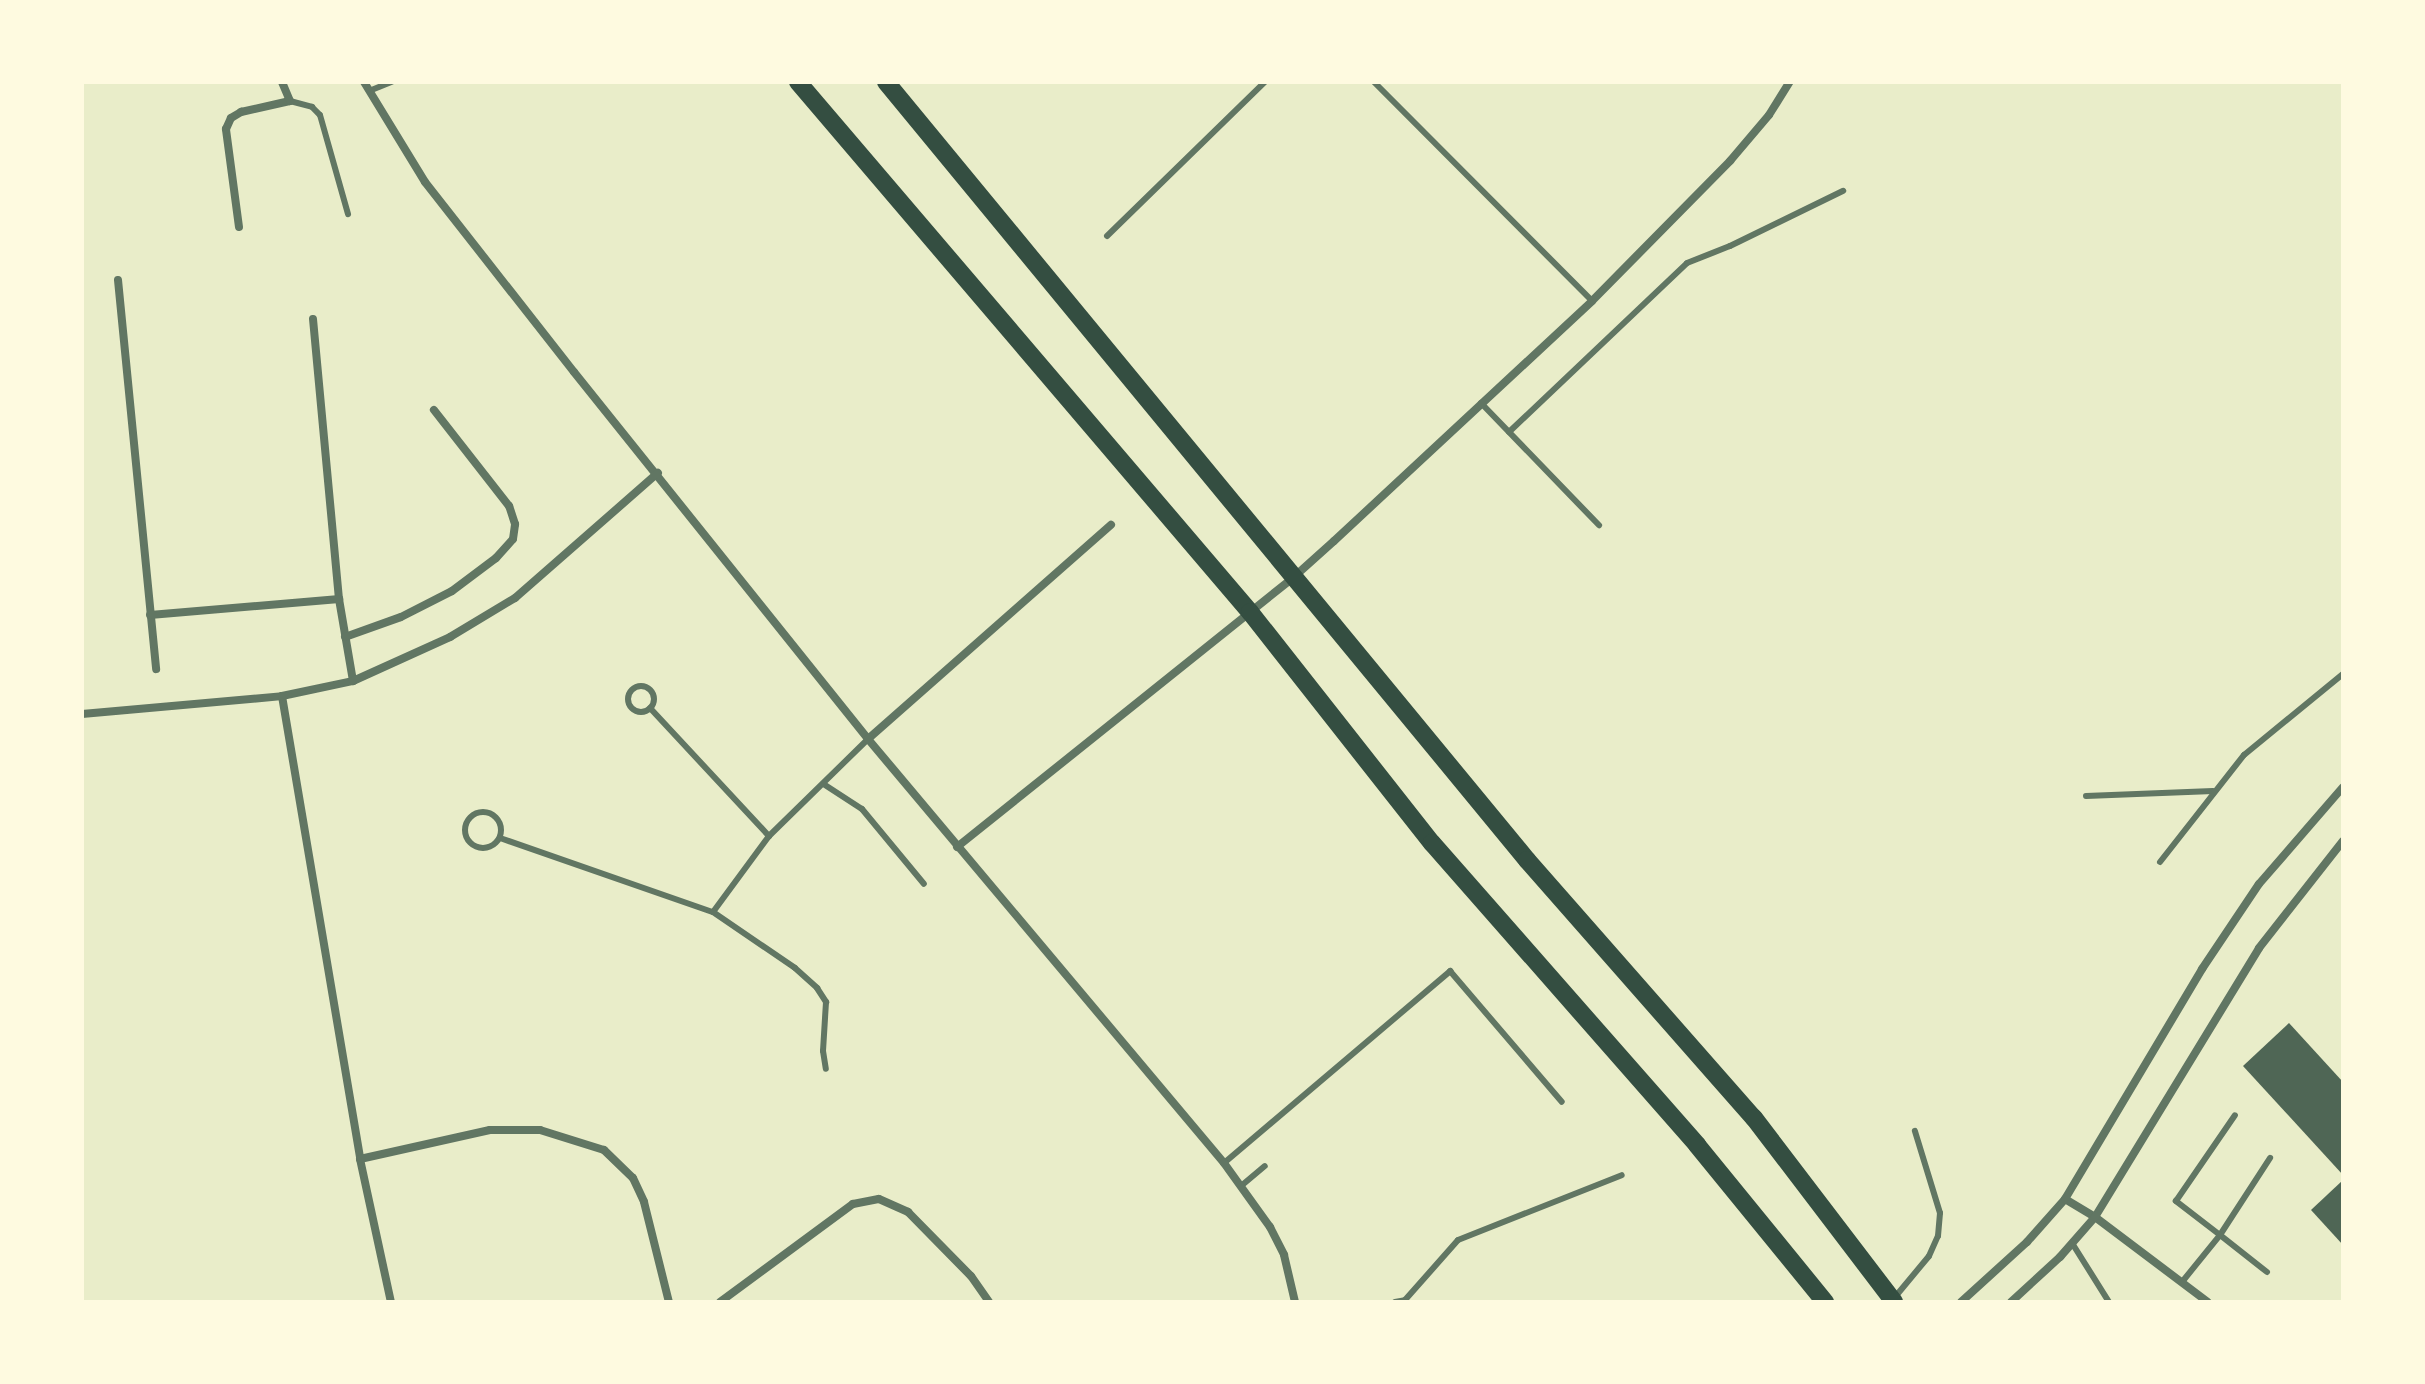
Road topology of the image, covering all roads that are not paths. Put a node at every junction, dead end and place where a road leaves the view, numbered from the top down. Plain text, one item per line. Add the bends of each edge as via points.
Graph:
1 (282, 82) edge
2 (364, 82) edge
3 (391, 82) edge
4 (798, 82) edge
5 (886, 82) edge
6 (1265, 82) edge
7 (1374, 82) edge
8 (1790, 82) edge
9 (369, 91) junction
10 (290, 101) junction
11 (1843, 191) dead end
12 (348, 214) dead end
13 (239, 227) dead end
14 (1107, 236) dead end
15 (118, 280) dead end
16 (1592, 301) junction
17 (313, 319) dead end
18 (1481, 403) junction
19 (434, 410) dead end
20 (1509, 432) junction
21 (658, 473) junction
22 (1111, 525) dead end
23 (1599, 525) dead end
24 (1295, 576) junction
25 (339, 599) junction
26 (1250, 612) junction
27 (150, 615) junction
28 (345, 637) junction
29 (156, 669) dead end
30 (2343, 674) edge
31 (353, 681) junction
32 (282, 696) junction
33 (650, 708) junction
34 (82, 714) edge
35 (868, 739) junction
36 (825, 785) junction
37 (2343, 787) edge
38 (2213, 791) junction
39 (2086, 796) dead end
40 (769, 836) junction
41 (500, 838) junction
42 (2343, 841) edge
43 (957, 847) junction
44 (2160, 862) dead end
45 (924, 884) dead end
46 (713, 912) junction
47 (826, 1069) dead end
48 (1562, 1102) dead end
49 (2235, 1115) dead end
50 (1915, 1131) dead end
51 (2270, 1158) dead end
52 (360, 1159) junction
53 (1224, 1163) junction
54 (1265, 1166) dead end
55 (1622, 1175) dead end
56 (1241, 1186) junction
57 (2065, 1199) junction
58 (2095, 1217) junction
59 (2220, 1235) junction
60 (2072, 1243) junction
61 (2267, 1272) dead end
62 (2182, 1282) junction
63 (1894, 1301) edge
64 (391, 1302) edge
65 (669, 1302) edge
66 (720, 1302) edge
67 (989, 1302) edge
68 (1295, 1302) edge
69 (1395, 1302) edge
70 (1825, 1302) edge
71 (1961, 1302) edge
72 (2011, 1302) edge
73 (2109, 1302) edge
74 (2208, 1302) edge

1 - 10 street
2 - 9 street
3 - 9 lane
4 - 26 main road
5 - 24 main road
6 - 14 lane
7 - 16 lane
8 - 16 street via 1730,161
9 - 21 street via 441,204
10 - 12 lane via 320,115
10 - 13 street via 241,112 226,129
11 - 20 lane via 1687,263
15 - 27 street
16 - 18 street
17 - 25 street
18 - 20 lane
18 - 24 street
19 - 28 street via 509,506 513,539 452,591
20 - 23 lane
21 - 31 street via 515,598 450,637
21 - 35 street
22 - 35 street
24 - 26 street
24 - 63 main road via 1527,860 1754,1118
25 - 27 street
25 - 28 street
26 - 43 street
26 - 70 main road via 1432,843 1697,1145
27 - 29 street
28 - 31 street
30 - 38 lane via 2268,733
31 - 32 street
32 - 34 street
32 - 52 street
33 - 33 lane via 650,690 632,690 632,708
33 - 40 lane
35 - 36 lane
35 - 43 street
36 - 40 lane
36 - 45 lane via 862,809
37 - 57 street via 2259,884
38 - 39 lane
38 - 44 lane
40 - 46 lane
41 - 41 lane via 500,824 491,814 477,814 467,823 466,837 476,847 490,847
41 - 46 lane
42 - 58 street via 2259,948
43 - 53 street
46 - 47 lane via 817,988 826,1002
48 - 53 lane via 1450,971
49 - 59 lane via 2176,1201
50 - 63 lane via 1940,1213 1938,1236
51 - 59 lane
52 - 64 street
52 - 65 street via 490,1130 540,1130 604,1150 633,1178 644,1202
53 - 56 street
54 - 56 lane
55 - 69 lane via 1458,1240 1405,1300
56 - 68 street via 1284,1255
57 - 58 street
57 - 71 street
58 - 60 street
58 - 62 street
59 - 61 lane
59 - 62 lane
60 - 72 street
60 - 73 lane
62 - 74 street
66 - 67 street via 853,1204 879,1199 908,1212 971,1276

